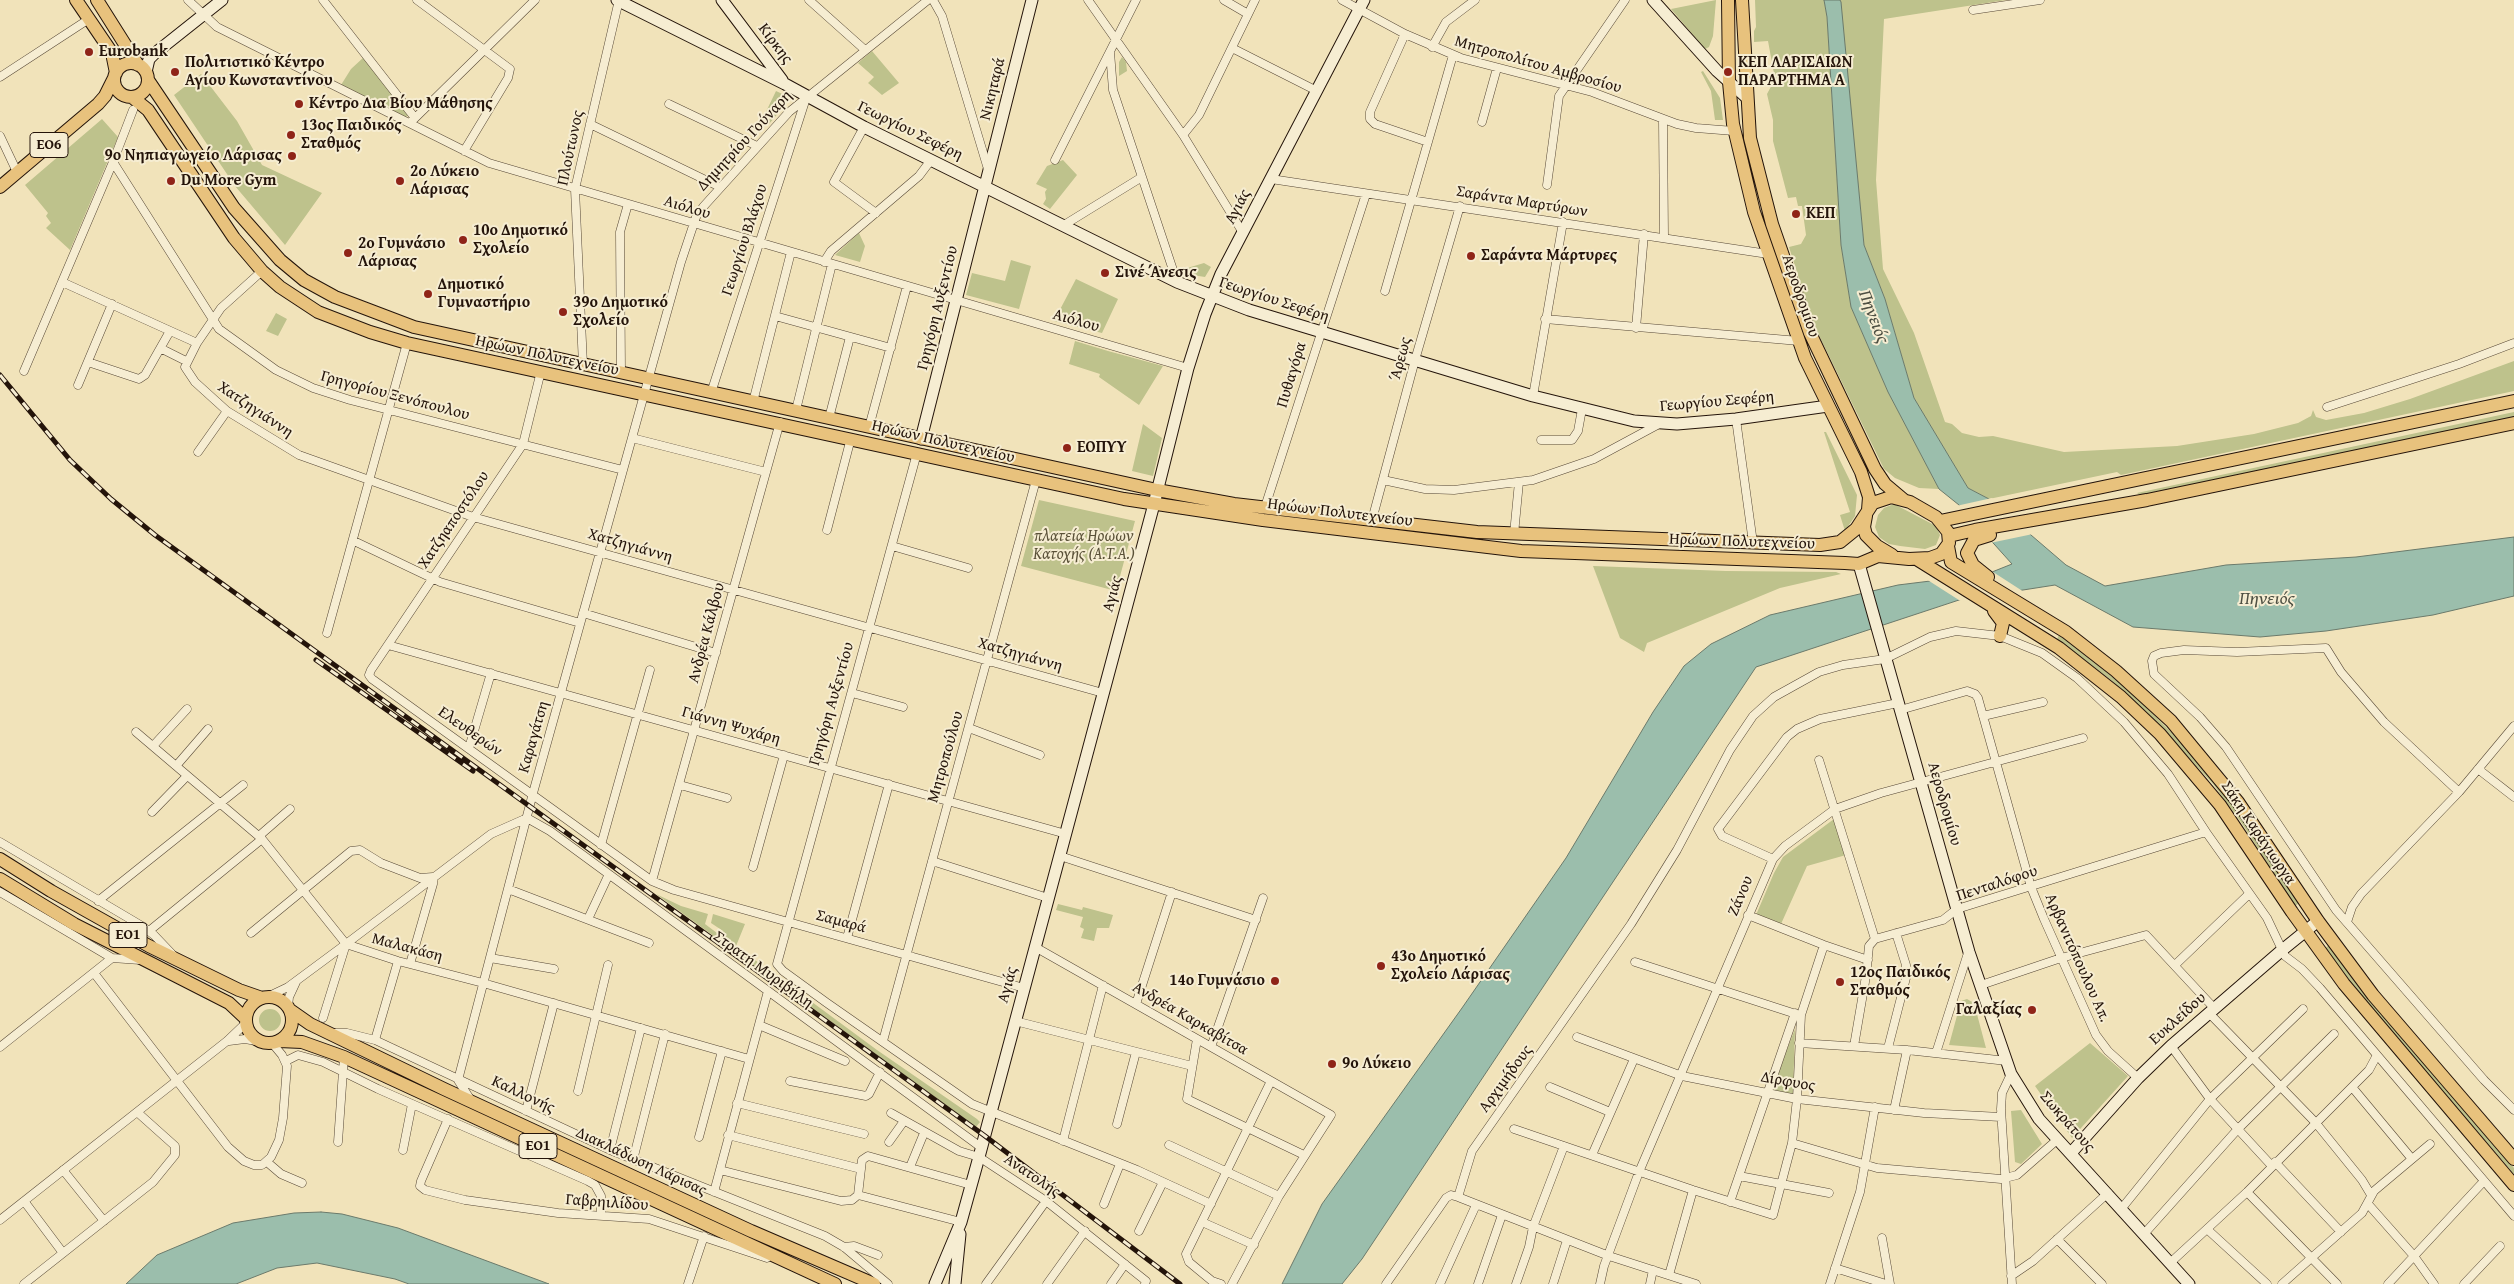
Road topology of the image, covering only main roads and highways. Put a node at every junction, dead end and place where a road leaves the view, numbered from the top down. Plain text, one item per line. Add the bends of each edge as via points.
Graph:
1 (76, 0) edge
2 (222, 0) edge
3 (619, 0) edge
4 (1032, 0) edge
5 (1728, 0) edge
6 (1742, 0) edge
7 (725, 1) edge
8 (1656, 1) edge
9 (102, 2) edge
10 (1362, 5) edge
11 (144, 72) junction
12 (115, 76) junction
13 (1729, 82) junction
14 (784, 84) junction
15 (1747, 98) junction
16 (130, 101) junction
17 (98, 104) junction
18 (985, 186) junction
19 (0, 187) edge
20 (1211, 296) junction
21 (2514, 401) edge
22 (1828, 406) junction
23 (2514, 423) edge
24 (920, 439) junction
25 (1157, 490) junction
26 (1904, 500) junction
27 (1154, 504) junction
28 (1867, 512) junction
29 (1940, 521) junction
30 (1974, 534) junction
31 (1848, 537) junction
32 (1948, 541) junction
33 (1897, 557) junction
34 (1924, 563) junction
35 (1859, 564) junction
36 (2005, 594) junction
37 (1999, 612) junction
38 (2000, 636) road end
39 (0, 859) edge
40 (0, 879) edge
41 (2318, 921) junction
42 (2306, 931) junction
43 (1969, 952) joint
44 (265, 997) junction
45 (289, 1008) junction
46 (247, 1020) junction
47 (271, 1042) junction
48 (2071, 1153) junction
49 (2514, 1159) edge
50 (2514, 1185) edge
51 (960, 1222) junction
52 (835, 1284) edge
53 (874, 1284) edge
54 (935, 1284) edge
55 (955, 1284) edge
56 (2189, 1284) edge

1 - 12 main road via 112,53
2 - 11 main road via 154,54
3 - 14 main road, Γεωργίου Σεφέρη
4 - 18 main road, Νικηταρά
5 - 13 main road, Αεροδρομίου
6 - 15 main road, Αεροδρομίου
7 - 14 main road, Κίρκης
8 - 13 main road
9 - 11 main road, Ηρώων Πολυτεχνείου
10 - 20 main road, Αγιάς
11 - 12 main road via 127,64
11 - 16 main road via 145,90
11 - 24 main road, Ηρώων Πολυτεχνείου via 246,223 280,260 310,284 350,304 414,326
12 - 16 main road via 117,89
12 - 17 main road, ΕΟ6
13 - 15 main road
13 - 22 main road, Αεροδρομίου via 1734,131 1754,212 1799,341
14 - 18 main road, Γεωργίου Σεφέρη
15 - 26 main road, Αεροδρομίου via 1750,138 1763,195 1810,333 1875,469
16 - 17 main road, ΕΟ6 via 116,97
16 - 27 main road, Ηρώων Πολυτεχνείου via 148,110 218,217 262,271 294,298 318,312 407,343
17 - 19 main road, ΕΟ6
18 - 20 main road, Γεωργίου Σεφέρη
18 - 24 main road, Γρηγόρη Αυξεντίου
20 - 22 main road, Γεωργίου Σεφέρη via 1533,396 1634,421 1659,424 1736,419
20 - 25 main road, Αγιάς via 1188,368
21 - 29 main road
22 - 28 main road, Αεροδρομίου via 1861,472 1869,497
23 - 30 main road via 2146,500 2007,524
24 - 25 main road, Ηρώων Πολυτεχνείου
25 - 27 main road, Αγιάς
25 - 31 main road, Ηρώων Πολυτεχνείου via 1265,507 1514,534 1820,545 1838,543
26 - 28 main road via 1885,498 1873,503
26 - 29 main road
27 - 35 main road, Ηρώων Πολυτεχνείου via 1509,550
27 - 51 main road, Αγιάς
28 - 31 main road
28 - 33 main road via 1866,534 1881,549
29 - 32 main road
30 - 32 main road
30 - 36 main road via 1968,558
31 - 35 main road via 1846,554
32 - 34 main road via 1938,556
32 - 36 main road, Σάκη Καράγιωργα via 1951,562
33 - 34 main road
33 - 35 main road via 1874,556
34 - 37 main road, Σάκη Καράγιωργα
35 - 43 main road, Αεροδρομίου
36 - 41 main road, Σάκη Καράγιωργα via 2095,653 2171,721 2238,802
37 - 38 main road via 2003,623
37 - 42 main road, Σάκη Καράγιωργα via 2086,668 2160,734 2220,805
39 - 44 main road, ΕΟ1 via 87,912 179,962 239,990
40 - 46 main road, ΕΟ1 via 74,924 229,1003
41 - 42 main road, Ευκλείδου
41 - 49 main road, Σάκη Καράγιωργα via 2385,1009
42 - 48 main road, Ευκλείδου via 2171,1046
42 - 50 main road, Σάκη Καράγιωργα via 2374,1022
43 - 48 main road, Σωκράτους via 2011,1074 2033,1110
44 - 45 main road, ΕΟ1 via 279,999
44 - 46 main road via 251,1006
45 - 47 main road via 292,1024 289,1031
45 - 53 main road, Διακλάδωση Λάρισας / ΕΟ1 via 328,1033 471,1101 751,1231
46 - 47 main road, ΕΟ1 via 251,1034
47 - 52 main road, Διακλάδωση Λάρισας / ΕΟ1 via 302,1042 344,1057
48 - 56 main road, Σωκράτους
51 - 54 main road, Αγιάς
51 - 55 main road, Αγιάς

